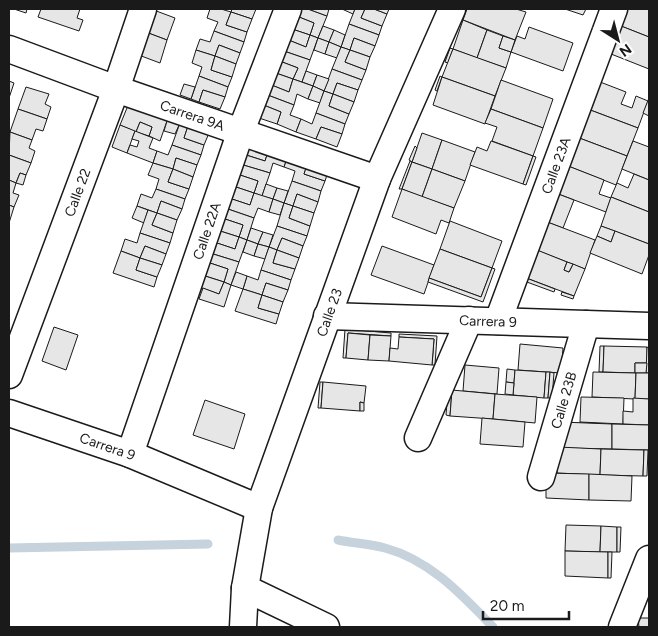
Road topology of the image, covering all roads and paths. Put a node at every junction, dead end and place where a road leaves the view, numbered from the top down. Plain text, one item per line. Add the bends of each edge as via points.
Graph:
1 (143, 9) edge
2 (288, 9) edge
3 (452, 9) edge
4 (614, 9) edge
5 (9, 49) edge
6 (116, 89) junction
7 (241, 131) junction
8 (378, 179) junction
9 (327, 316) junction
10 (469, 320) junction
11 (498, 321) junction
12 (586, 324) junction
13 (648, 324) edge
14 (9, 375) edge
15 (9, 412) edge
16 (418, 438) dead end
17 (130, 454) junction
18 (541, 477) dead end
19 (259, 508) junction
20 (649, 559) edge
21 (245, 588) junction
22 (243, 627) edge
23 (326, 627) edge
24 (622, 627) edge

1 - 6 street, Calle 22
2 - 7 street, Calle 22A
3 - 8 street, Calle 23
4 - 11 street, Calle 23A
5 - 6 street, Carrera 9A
6 - 7 street, Carrera 9A
6 - 14 street, Calle 22
7 - 8 street, Carrera 9A
7 - 17 street, Calle 22A
8 - 9 street, Calle 23
9 - 10 street, Carrera 9
9 - 19 street, Calle 23
10 - 11 street, Carrera 9
10 - 16 street
11 - 12 street, Carrera 9
12 - 13 street, Carrera 9
12 - 18 street, Calle 23B
15 - 17 street, Carrera 9
17 - 19 street, Carrera 9
19 - 21 street, Calle 23
20 - 24 street
21 - 22 street, Calle 23
21 - 23 street

